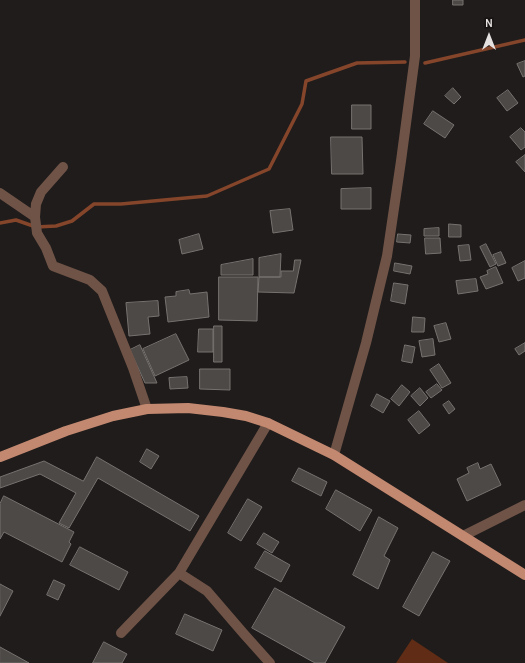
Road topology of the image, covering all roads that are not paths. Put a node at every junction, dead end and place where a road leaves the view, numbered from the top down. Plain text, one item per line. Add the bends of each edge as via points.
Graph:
1 (415, 0) edge
2 (63, 167) dead end
3 (0, 193) edge
4 (36, 217) junction
5 (147, 409) junction
6 (268, 423) junction
7 (334, 455) junction
8 (0, 457) edge
9 (525, 505) edge
10 (463, 536) junction
11 (179, 573) junction
12 (525, 575) edge
13 (120, 633) dead end
14 (270, 663) edge

1 - 7 street via 415,56 387,256 366,343
2 - 4 street via 41,192 36,204
3 - 4 street
4 - 5 street via 37,233 53,266 90,280 102,291
5 - 6 main road via 188,408 223,412
5 - 8 main road via 113,416
6 - 7 main road
6 - 11 street
7 - 10 main road
9 - 10 street
10 - 12 main road
11 - 13 street
11 - 14 street via 207,591

